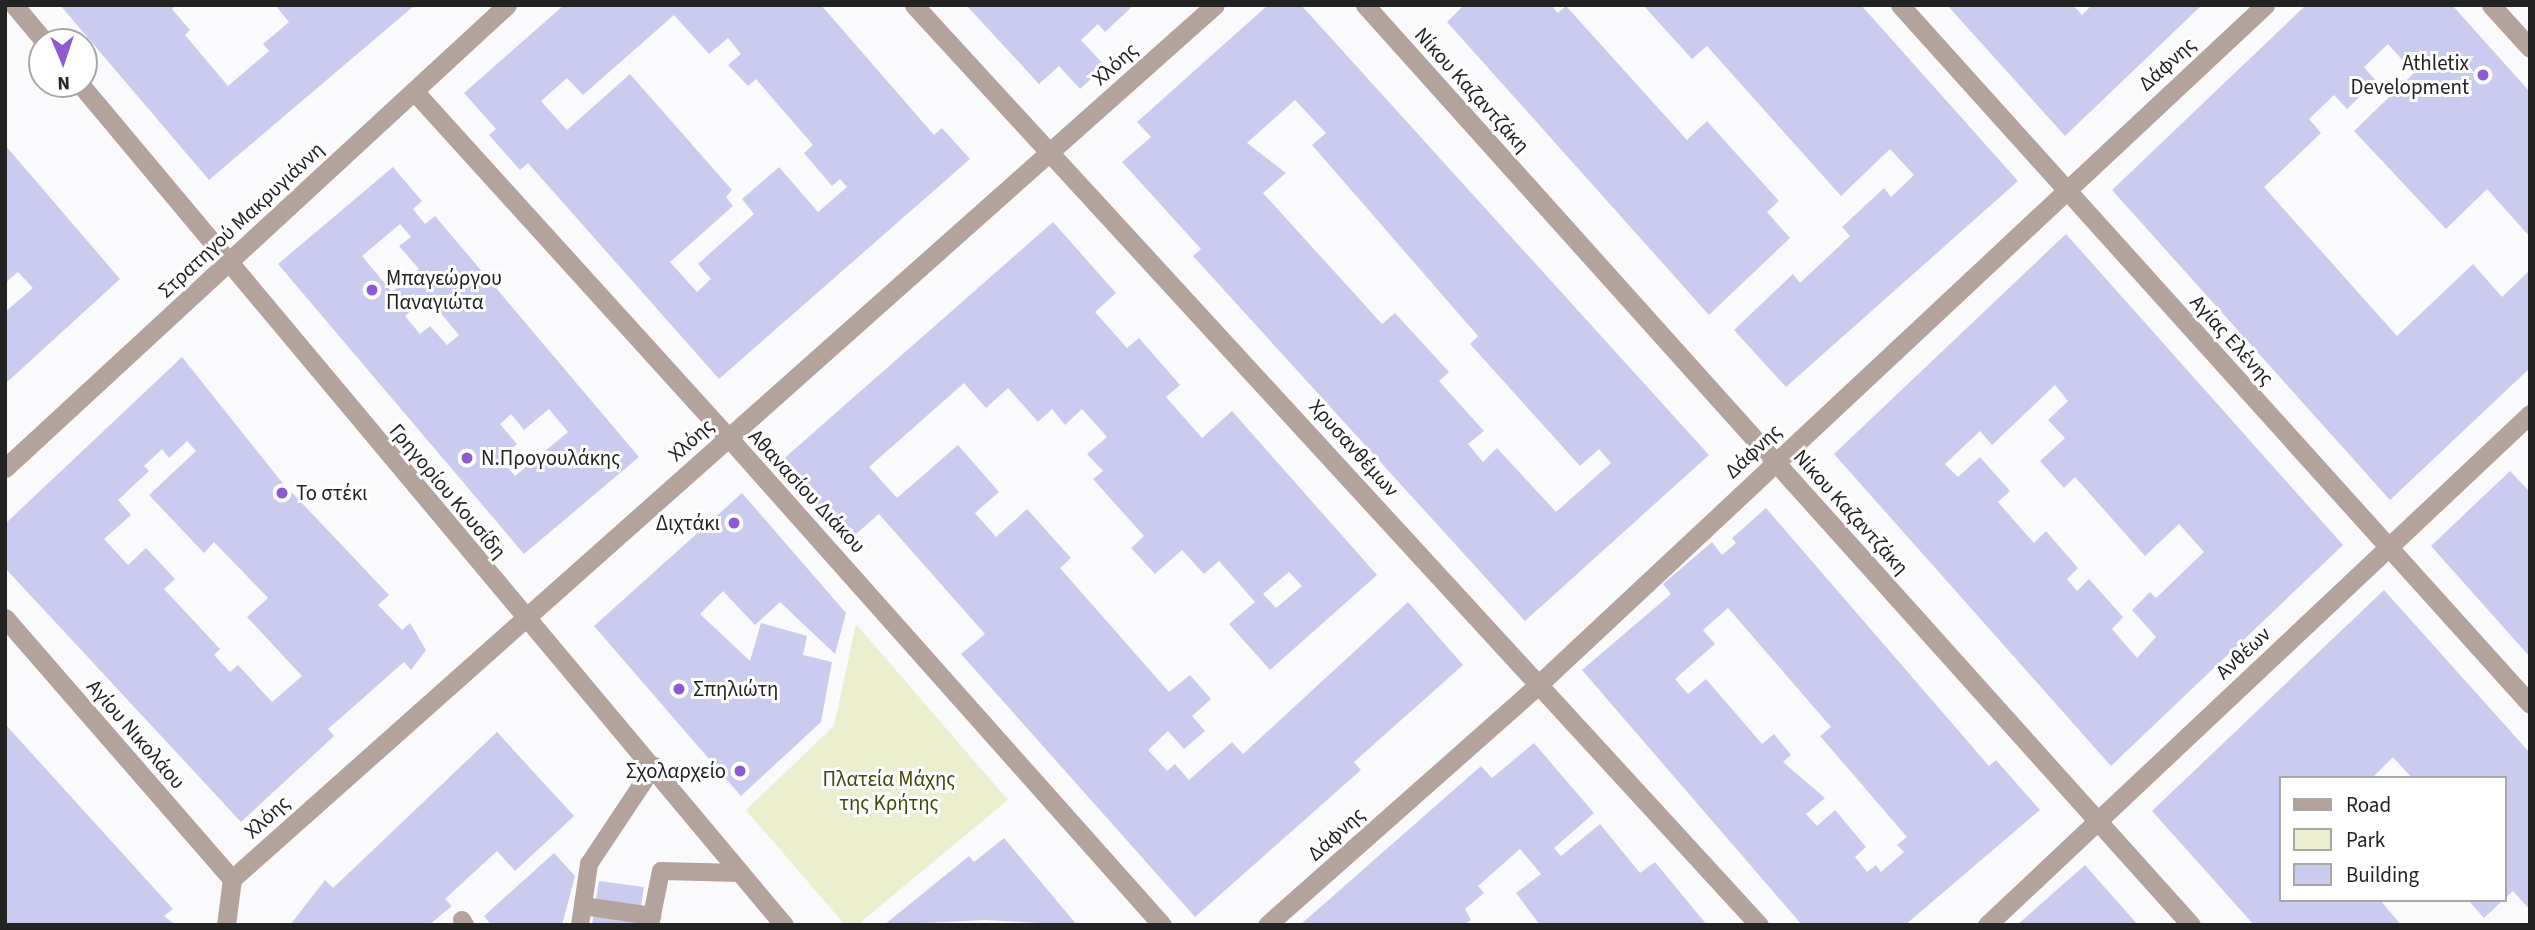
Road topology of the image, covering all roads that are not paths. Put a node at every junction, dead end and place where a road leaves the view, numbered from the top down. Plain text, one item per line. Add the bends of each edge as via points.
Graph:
1 (14, 5) edge
2 (507, 5) edge
3 (914, 5) edge
4 (1215, 5) edge
5 (1365, 5) edge
6 (1900, 5) edge
7 (2265, 5) edge
8 (2491, 5) edge
9 (33, 28) edge
10 (2530, 48) edge
11 (414, 91) junction
12 (92, 98) edge
13 (1052, 152) junction
14 (2065, 188) junction
15 (229, 262) junction
16 (2530, 414) edge
17 (728, 438) junction
18 (1774, 461) junction
19 (5, 468) edge
20 (2388, 548) junction
21 (5, 618) edge
22 (525, 619) junction
23 (1539, 684) junction
24 (2530, 705) edge
25 (654, 766) junction
26 (2097, 821) junction
27 (741, 873) junction
28 (232, 879) junction
29 (583, 905) junction
30 (768, 917) edge
31 (651, 920) edge
32 (226, 925) edge
33 (580, 925) edge
34 (784, 925) edge
35 (1162, 925) edge
36 (1267, 925) edge
37 (1759, 925) edge
38 (1987, 925) edge
39 (2191, 925) edge

1 - 9 street
2 - 11 street, Στρατηγού Μακρυγιάννη
3 - 13 street, Χρυσανθέμων
4 - 13 street, Χλόης
5 - 18 street, Νίκου Καζαντζάκη
6 - 14 street, Αγίας Ελένης
7 - 14 street, Δάφνης
8 - 10 street
11 - 15 street, Στρατηγού Μακρυγιάννη
11 - 17 street, Αθανασίου Διάκου
12 - 15 street, Γρηγορίου Κουσίδη
13 - 17 street, Χλόης
13 - 23 street, Χρυσανθέμων
14 - 18 street, Δάφνης
14 - 20 street, Αγίας Ελένης
15 - 19 street, Στρατηγού Μακρυγιάννη
15 - 22 street, Γρηγορίου Κουσίδη
16 - 20 street, Ανθέων
17 - 22 street, Χλόης
17 - 35 street, Αθανασίου Διάκου
18 - 23 street, Δάφνης
18 - 26 street, Νίκου Καζαντζάκη
20 - 24 street, Αγίας Ελένης
20 - 26 street, Ανθέων
21 - 28 street, Αγίου Νικολάου
22 - 25 street, Γρηγορίου Κουσίδη
22 - 28 street, Χλόης
23 - 36 street, Δάφνης
23 - 37 street, Χρυσανθέμων
25 - 27 street, Γρηγορίου Κουσίδη
25 - 29 lane via 589,864
26 - 38 street, Ανθέων
26 - 39 street, Νίκου Καζαντζάκη
27 - 30 street, Γρηγορίου Κουσίδη
27 - 31 lane via 661,871
28 - 32 street
29 - 31 lane
29 - 33 lane
30 - 34 street, Γρηγορίου Κουσίδη

